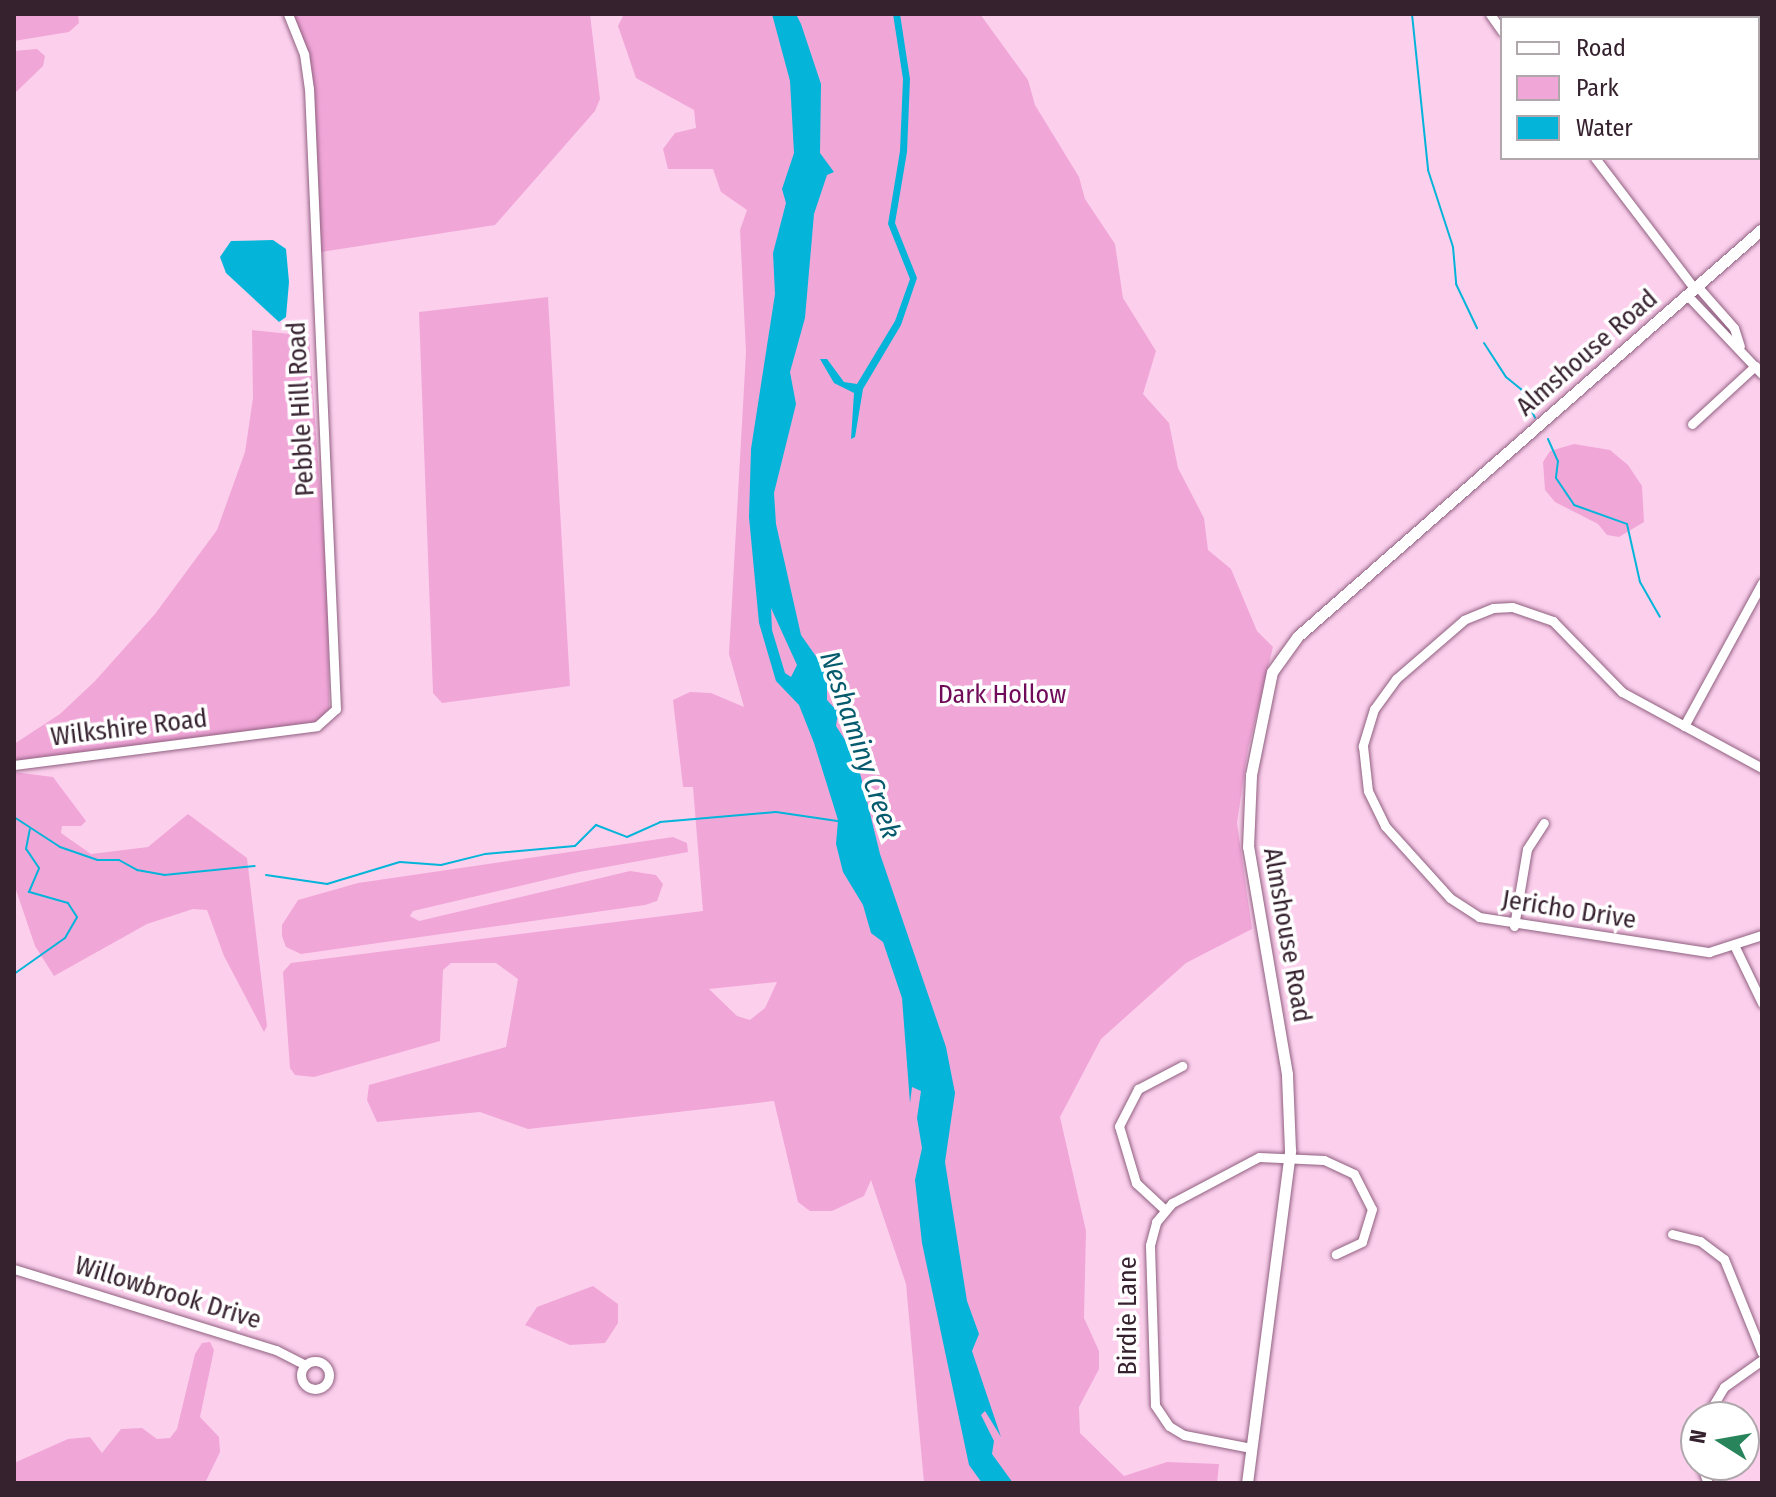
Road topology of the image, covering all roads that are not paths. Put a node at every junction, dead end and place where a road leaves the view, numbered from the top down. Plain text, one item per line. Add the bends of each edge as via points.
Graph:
1 (288, 14) edge
2 (1596, 160) edge
3 (1762, 229) edge
4 (1693, 290) junction
5 (1755, 366) junction
6 (1762, 374) edge
7 (1692, 424) dead end
8 (1762, 583) edge
9 (1684, 726) junction
10 (249, 735) joint
11 (14, 765) edge
12 (1762, 768) edge
13 (1544, 823) dead end
14 (1514, 926) junction
15 (1762, 935) edge
16 (1735, 947) junction
17 (1762, 1003) edge
18 (1182, 1066) dead end
19 (1290, 1157) junction
20 (1164, 1209) junction
21 (1672, 1234) dead end
22 (1336, 1254) dead end
23 (14, 1269) edge
24 (1762, 1353) edge
25 (1762, 1360) edge
26 (305, 1365) dead end
27 (1716, 1401) edge
28 (1251, 1448) junction
29 (1247, 1483) edge

1 - 10 street, Pebble Hill Road via 304,54 309,89 339,696 334,713 323,724
2 - 4 street
3 - 4 main road, Almshouse Road
4 - 5 street via 1734,328
4 - 19 main road, Almshouse Road via 1298,636 1276,664 1251,775 1248,847 1287,1074
5 - 6 street
5 - 7 street
8 - 9 street
9 - 12 street, Jericho Drive
9 - 14 street, Jericho Drive via 1611,684 1553,621 1512,607 1493,608 1464,620 1386,690 1363,746 1364,776 1380,818 1450,898 1479,917
10 - 11 street, Wilkshire Road
13 - 14 street via 1527,849
14 - 16 street, Jericho Drive via 1709,952
15 - 16 street, Jericho Drive
16 - 17 street
18 - 20 street via 1138,1089 1119,1121 1133,1176
19 - 20 street via 1257,1158
19 - 22 street via 1340,1165 1366,1191 1372,1212 1367,1236 1355,1248
19 - 28 main road, Almshouse Road
20 - 28 street, Birdie Lane via 1150,1245 1153,1399 1164,1420 1184,1435
21 - 24 street via 1700,1241 1724,1259
23 - 26 street, Willowbrook Drive via 276,1350
25 - 27 street via 1724,1387
28 - 29 main road, Almshouse Road

